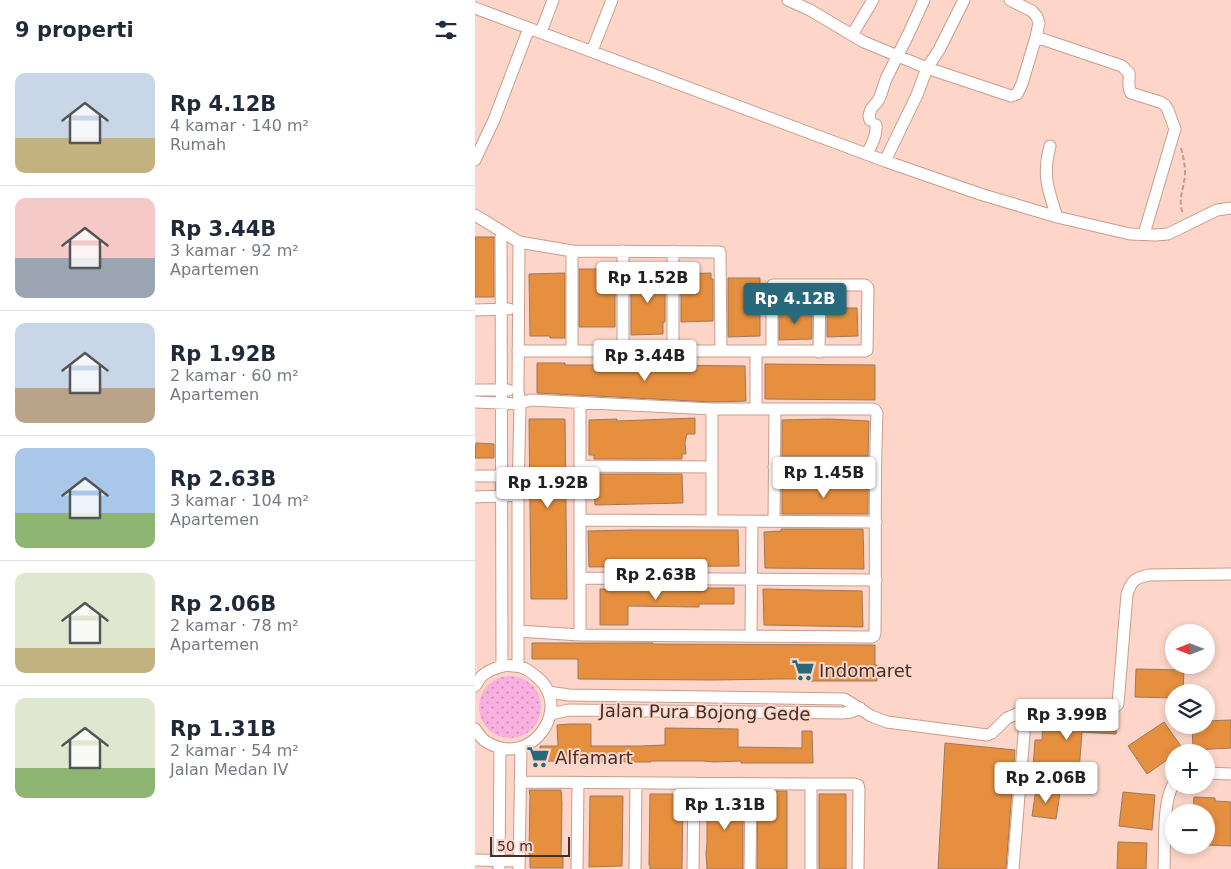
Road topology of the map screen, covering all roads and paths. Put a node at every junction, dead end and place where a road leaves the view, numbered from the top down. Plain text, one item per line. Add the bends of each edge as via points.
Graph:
1 (553, 0) edge
2 (612, 0) edge
3 (788, 0) edge
4 (873, 0) edge
5 (924, 0) edge
6 (964, 0) edge
7 (1010, 0) edge
8 (475, 8) edge
9 (529, 28) junction
10 (541, 32) junction
11 (852, 35) junction
12 (1036, 37) junction
13 (592, 51) junction
14 (897, 56) junction
15 (927, 68) junction
16 (1175, 129) junction
17 (1049, 146) dead end
18 (867, 153) junction
19 (475, 160) edge
20 (885, 161) junction
21 (1231, 208) edge
22 (475, 214) edge
23 (1057, 217) junction
24 (1189, 224) junction
25 (501, 231) junction
26 (1144, 234) junction
27 (519, 242) junction
28 (572, 251) junction
29 (623, 251) junction
30 (673, 251) junction
31 (820, 286) junction
32 (518, 308) junction
33 (475, 310) edge
34 (501, 310) junction
35 (518, 351) junction
36 (572, 351) junction
37 (623, 351) junction
38 (673, 351) junction
39 (721, 351) junction
40 (756, 351) junction
41 (772, 351) junction
42 (819, 352) junction
43 (475, 390) edge
44 (501, 390) junction
45 (518, 390) junction
46 (475, 402) edge
47 (525, 402) junction
48 (502, 403) junction
49 (580, 403) junction
50 (712, 409) junction
51 (756, 409) junction
52 (775, 409) junction
53 (581, 466) junction
54 (712, 467) junction
55 (774, 467) junction
56 (875, 468) junction
57 (519, 475) junction
58 (475, 476) edge
59 (501, 476) junction
60 (519, 495) junction
61 (475, 496) edge
62 (501, 496) junction
63 (580, 520) junction
64 (712, 521) junction
65 (752, 521) junction
66 (774, 521) junction
67 (876, 522) junction
68 (1231, 574) edge
69 (580, 578) junction
70 (751, 579) junction
71 (876, 580) junction
72 (518, 631) junction
73 (580, 635) junction
74 (751, 636) junction
75 (502, 666) junction
76 (519, 666) junction
77 (475, 686) edge
78 (548, 692) junction
79 (860, 708) junction
80 (1026, 710) junction
81 (550, 714) junction
82 (475, 729) edge
83 (521, 747) junction
84 (500, 748) junction
85 (1215, 773) edge
86 (1231, 774) edge
87 (520, 782) junction
88 (578, 783) junction
89 (636, 783) junction
90 (694, 783) junction
91 (751, 784) junction
92 (811, 784) junction
93 (1169, 794) edge
94 (475, 860) edge
95 (499, 865) edge
96 (519, 865) edge
97 (577, 869) edge
98 (635, 869) edge
99 (693, 869) edge
100 (750, 869) edge
101 (811, 869) edge
102 (859, 869) edge
103 (1013, 869) edge
104 (1165, 869) edge

1 - 10 street
2 - 13 street
3 - 11 street
4 - 11 street
5 - 14 street
6 - 15 street
7 - 12 street via 1032,10 1037,17
8 - 9 street
9 - 10 street
9 - 19 street
10 - 13 street
11 - 14 street
12 - 15 street via 1022,84 1017,94 1011,96
12 - 16 street via 1125,68 1129,73 1131,93 1165,105
13 - 18 street
14 - 15 street
14 - 18 street via 880,97 871,109 869,116 876,130
15 - 20 street
16 - 24 path via 1185,172 1181,208
16 - 26 street
17 - 23 street via 1046,178
18 - 20 street
20 - 23 street
21 - 24 street via 1217,210
22 - 25 street
23 - 26 street via 1130,234
24 - 26 street via 1167,234
25 - 27 street
25 - 34 street
27 - 28 street
27 - 32 street
28 - 29 street
28 - 36 street
29 - 30 street
29 - 37 street
30 - 38 street
30 - 39 street via 720,252
31 - 41 street via 772,287
31 - 42 street
31 - 42 street via 867,286 868,348 865,351
32 - 34 street
32 - 35 street
33 - 34 street
34 - 44 street
35 - 36 street
35 - 45 street
36 - 37 street
37 - 38 street
38 - 39 street
39 - 40 street
40 - 41 street
40 - 51 street
41 - 42 street
43 - 44 street
44 - 45 street
44 - 48 street
45 - 47 street
46 - 48 street
47 - 48 street
47 - 49 street
47 - 57 street
48 - 59 street
49 - 50 street
49 - 53 street
50 - 51 street
50 - 54 street
51 - 52 street
52 - 55 street
52 - 56 street via 875,410
53 - 54 street
53 - 63 street
54 - 64 street
55 - 56 street
55 - 66 street
56 - 67 street
57 - 59 street
57 - 60 street
58 - 59 street
59 - 62 street
60 - 62 street
60 - 72 street
61 - 62 street
62 - 75 street
63 - 64 street
63 - 69 street
64 - 65 street
65 - 66 street
65 - 70 street
66 - 67 street
67 - 71 street
68 - 80 street via 1138,577 1131,583 1127,594 1118,704 1114,708
69 - 70 street
69 - 73 street
70 - 71 street
70 - 74 street
71 - 74 street via 874,636
72 - 73 street
72 - 76 street
73 - 74 street
75 - 76 street
75 - 77 street via 483,675
76 - 78 street via 531,671
78 - 79 street via 844,700
78 - 81 street
79 - 80 street via 887,722 987,735 1007,718
79 - 81 street, Jalan Pura Bojong Gede via 843,713 569,710
80 - 103 street
81 - 83 street via 540,735
82 - 84 street via 484,740
83 - 84 street
83 - 87 street
84 - 95 street
85 - 86 street
87 - 88 street
87 - 96 street
88 - 89 street
88 - 97 street
89 - 90 street
89 - 98 street
90 - 91 street
90 - 99 street
91 - 92 street
91 - 100 street
92 - 101 street
92 - 102 street via 858,785
93 - 104 street
94 - 95 street
95 - 96 street

